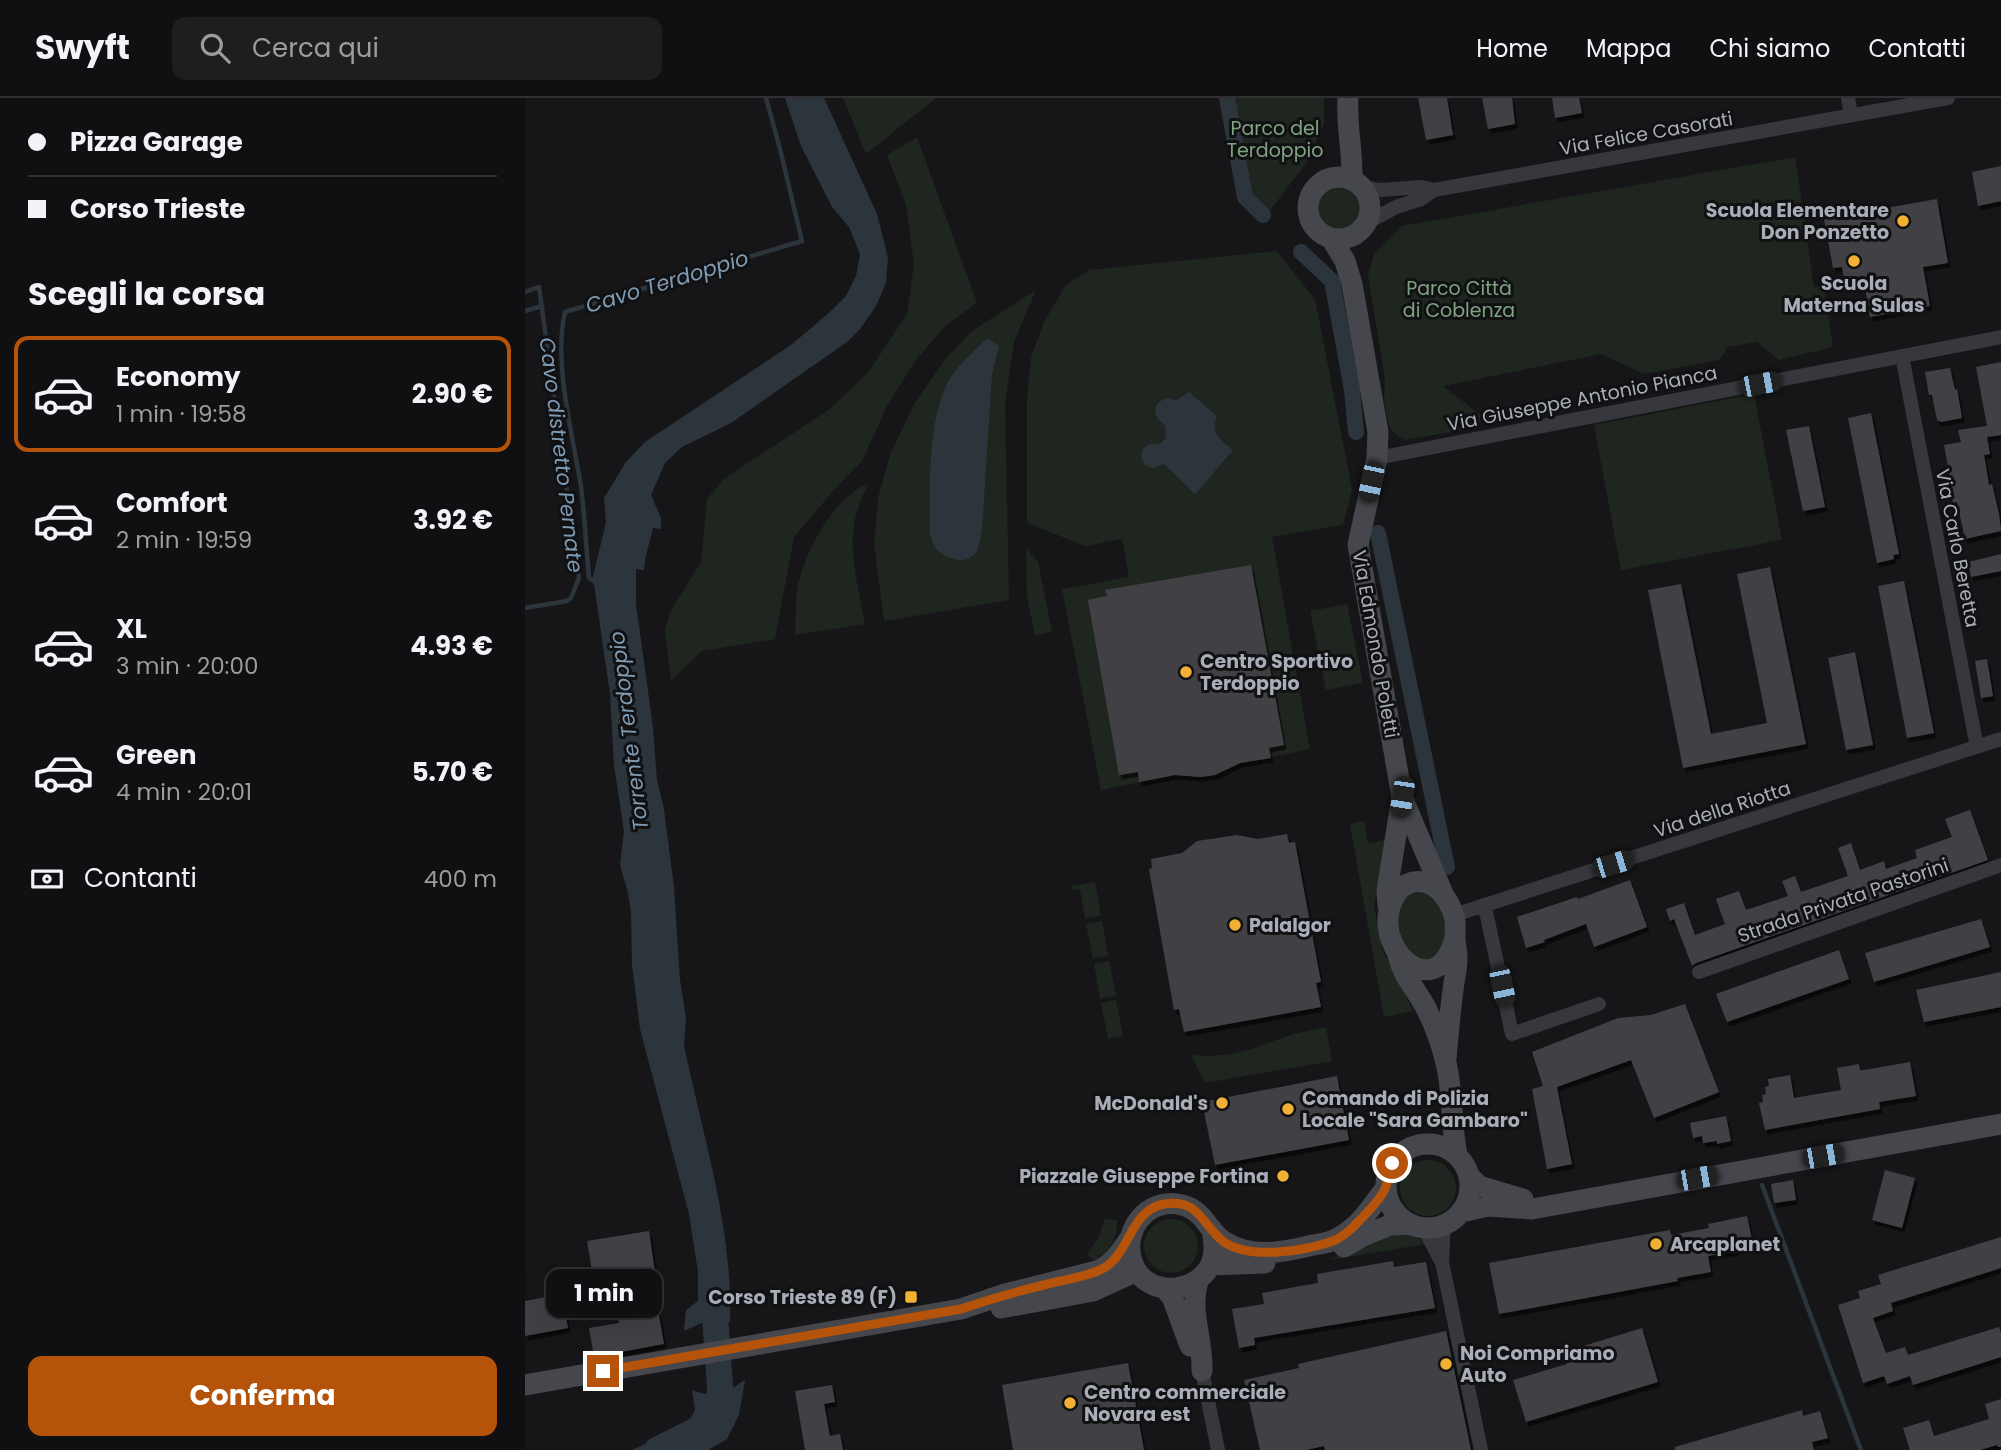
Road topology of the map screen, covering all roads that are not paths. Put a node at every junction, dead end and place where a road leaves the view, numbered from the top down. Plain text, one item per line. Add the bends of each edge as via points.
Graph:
1 (1348, 98) edge
2 (1848, 98) edge
3 (1948, 98) edge
4 (1851, 115) junction
5 (1348, 181) junction
6 (1434, 190) junction
7 (1363, 227) junction
8 (1331, 238) junction
9 (1352, 284) junction
10 (2001, 337) edge
11 (1902, 356) junction
12 (1377, 458) junction
13 (2001, 739) edge
14 (1977, 747) junction
15 (1402, 797) junction
16 (2001, 865) edge
17 (1449, 905) junction
18 (1482, 905) junction
19 (1388, 911) junction
20 (1455, 938) junction
21 (1398, 954) junction
22 (1699, 972) dead end
23 (1599, 1004) dead end
24 (1445, 1059) junction
25 (1452, 1090) junction
26 (2001, 1124) edge
27 (1419, 1145) junction
28 (1457, 1155) junction
29 (1469, 1176) junction
30 (1386, 1188) junction
31 (1567, 1201) junction
32 (1453, 1218) junction
33 (1417, 1226) junction
34 (1212, 1229) junction
35 (1130, 1238) junction
36 (1442, 1262) junction
37 (1136, 1272) junction
38 (1204, 1273) junction
39 (1164, 1288) junction
40 (961, 1309) junction
41 (1202, 1370) junction
42 (525, 1385) edge
43 (1218, 1450) edge
44 (1481, 1450) edge

1 - 5 main road
2 - 4 street
3 - 4 street, Via Felice Casorati
4 - 6 street, Via Felice Casorati
5 - 6 street via 1380,190
5 - 7 main road via 1366,194 1370,203
5 - 8 main road via 1322,182 1310,198 1310,218
6 - 7 street
7 - 8 main road via 1351,236
7 - 9 main road, Via Edmondo Poletti
8 - 9 main road, Via Edmondo Poletti
9 - 12 main road, Via Edmondo Poletti via 1378,432
10 - 11 street, Via Giuseppe Antonio Pianca
11 - 12 street, Via Giuseppe Antonio Pianca
11 - 14 street, Via Carlo Beretta
12 - 15 main road, Via Edmondo Poletti via 1357,545
13 - 14 street, Via della Riotta
14 - 18 street, Via della Riotta
15 - 17 main road, Via Edmondo Poletti
15 - 19 main road, Via Edmondo Poletti
16 - 22 street, Strada Privata Pastorini
17 - 18 street, Via della Riotta
17 - 19 main road via 1438,889 1421,881 1396,893
17 - 20 main road
18 - 23 street via 1512,1034
19 - 21 main road via 1389,935
20 - 21 main road via 1445,962 1430,970 1412,967
20 - 24 main road via 1457,959
21 - 24 main road
24 - 25 main road
25 - 27 main road via 1431,1136
25 - 28 main road via 1451,1126
26 - 31 main road
27 - 28 main road via 1432,1144
27 - 30 main road via 1392,1163
28 - 29 main road
29 - 31 main road via 1479,1186 1519,1198
29 - 32 main road via 1467,1201
30 - 33 main road via 1393,1210
30 - 34 main road via 1357,1224 1335,1240 1297,1249 1241,1250
31 - 32 main road via 1532,1209 1488,1206
32 - 33 main road
32 - 36 street
33 - 36 street
33 - 38 main road via 1390,1225 1329,1253
34 - 35 main road via 1190,1207 1163,1204 1141,1217
34 - 38 main road via 1215,1249
35 - 37 main road
35 - 40 main road via 1118,1255 1097,1271
36 - 44 street
37 - 39 main road
37 - 40 main road via 1093,1291 1003,1308
38 - 39 main road via 1180,1288
38 - 41 main road via 1194,1294
39 - 41 main road via 1173,1297
40 - 42 main road
41 - 43 street

